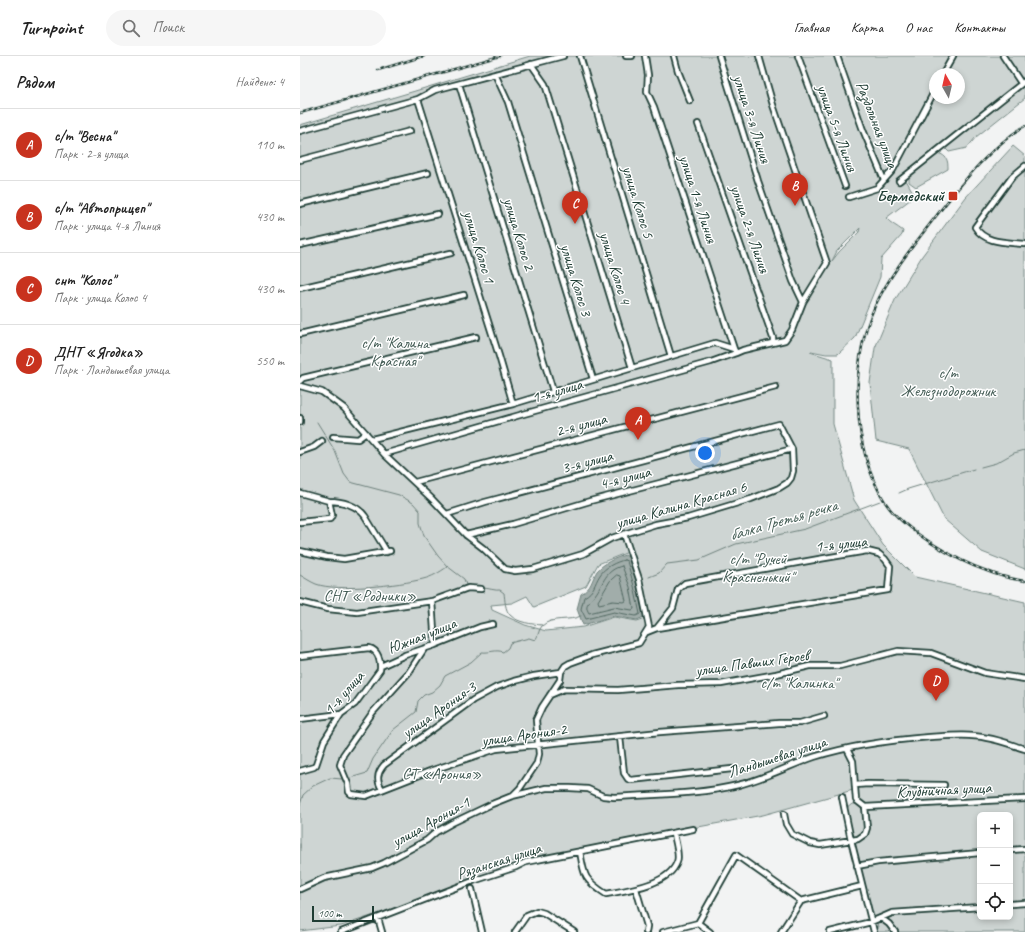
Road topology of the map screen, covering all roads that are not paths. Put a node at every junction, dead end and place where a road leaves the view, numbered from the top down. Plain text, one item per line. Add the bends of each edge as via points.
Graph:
1 (563, 56) edge
2 (580, 56) edge
3 (626, 56) edge
4 (632, 56) edge
5 (645, 56) edge
6 (674, 56) edge
7 (718, 56) edge
8 (758, 56) edge
9 (798, 56) edge
10 (837, 56) edge
11 (953, 56) edge
12 (1004, 56) edge
13 (531, 64) junction
14 (946, 68) edge
15 (495, 74) junction
16 (1023, 82) edge
17 (459, 84) junction
18 (418, 99) junction
19 (929, 101) edge
20 (690, 102) dead end
21 (698, 124) dead end
22 (410, 130) dead end
23 (300, 131) edge
24 (300, 160) edge
25 (1025, 166) edge
26 (428, 172) dead end
27 (884, 180) junction
28 (899, 181) dead end
29 (845, 186) dead end
30 (849, 197) dead end
31 (300, 204) edge
32 (438, 214) dead end
33 (1025, 244) edge
34 (300, 245) edge
35 (451, 253) dead end
36 (300, 288) edge
37 (464, 295) dead end
38 (803, 302) junction
39 (300, 334) edge
40 (476, 337) dead end
41 (773, 343) junction
42 (735, 351) junction
43 (671, 356) junction
44 (632, 368) junction
45 (593, 380) junction
46 (300, 381) edge
47 (300, 386) edge
48 (776, 387) dead end
49 (553, 392) junction
50 (513, 404) junction
51 (300, 418) edge
52 (300, 422) edge
53 (366, 434) junction
54 (332, 437) dead end
55 (372, 439) junction
56 (322, 441) dead end
57 (792, 449) junction
58 (300, 452) edge
59 (384, 454) junction
60 (415, 482) junction
61 (300, 493) edge
62 (329, 501) junction
63 (448, 514) junction
64 (300, 522) edge
65 (624, 534) junction
66 (466, 535) junction
67 (300, 551) edge
68 (481, 589) dead end
69 (432, 601) junction
70 (300, 602) edge
71 (493, 624) dead end
72 (657, 628) junction
73 (647, 632) junction
74 (435, 645) junction
75 (424, 649) junction
76 (300, 656) edge
77 (382, 667) junction
78 (561, 672) junction
79 (1025, 679) edge
80 (550, 695) junction
81 (341, 714) junction
82 (824, 716) dead end
83 (300, 719) edge
84 (620, 737) junction
85 (538, 744) junction
86 (847, 749) junction
87 (1025, 749) edge
88 (732, 769) dead end
89 (300, 771) edge
90 (855, 785) junction
91 (944, 785) dead end
92 (382, 789) junction
93 (512, 796) junction
94 (842, 797) dead end
95 (1025, 799) edge
96 (865, 807) junction
97 (784, 814) dead end
98 (693, 830) dead end
99 (674, 834) junction
100 (851, 840) junction
101 (1025, 849) edge
102 (1013, 850) edge
103 (580, 851) junction
104 (977, 853) edge
105 (857, 866) junction
106 (862, 886) junction
107 (300, 889) edge
108 (472, 889) dead end
109 (636, 889) junction
110 (801, 901) junction
111 (1025, 903) edge
112 (1013, 904) edge
113 (977, 907) edge
114 (378, 918) junction
115 (881, 918) junction
116 (871, 922) junction
117 (698, 924) junction
118 (341, 932) edge
119 (382, 932) edge
120 (482, 932) edge
121 (516, 932) edge
122 (574, 932) edge
123 (646, 932) edge
124 (663, 932) edge
125 (710, 932) edge
126 (781, 932) edge
127 (830, 932) edge
128 (874, 932) edge
129 (895, 932) edge

1 - 13 street
2 - 43 street, улица Колос 5
3 - 4 street
5 - 42 street, улица 1-я Линия via 647,92
6 - 20 street
7 - 38 street, улица 3-я Линия via 790,274
8 - 38 street, 1-я улица via 827,263
9 - 29 street, улица 5-я Линия
10 - 27 street, Раздольная улица
11 - 14 street
12 - 16 street
13 - 15 street
13 - 44 street, улица Колос 4 via 545,84
15 - 17 street
15 - 45 street, улица Колос 3 via 508,102
16 - 28 street
17 - 18 street via 435,90
17 - 49 street, улица Колос 2
18 - 23 street
18 - 50 street, улица Колос 1
19 - 27 street via 893,170
21 - 41 street, улица 2-я Линия
22 - 24 street
25 - 33 street via 1012,177 975,227 979,234 989,240
26 - 31 street
27 - 30 street via 877,188
32 - 34 street
35 - 36 street
37 - 39 street
38 - 41 street, 1-я улица via 788,337
40 - 46 street via 303,378
41 - 42 street, 1-я улица
42 - 43 street, 1-я улица via 715,343
42 - 59 street, 1-я улица via 711,362
43 - 44 street, 1-я улица
44 - 45 street, 1-я улица
45 - 49 street, 1-я улица
47 - 53 street, улица Калина Красная 6 via 322,392 333,399 349,413
48 - 60 street, 2-я улица
49 - 50 street, 1-я улица
50 - 55 street, 1-я улица
51 - 52 street
53 - 54 street via 358,439
53 - 55 street, улица Калина Красная 6
55 - 59 street, улица Калина Красная 6
56 - 58 street
57 - 63 street, 3-я улица via 779,424
57 - 65 street, улица Калина Красная 6 via 791,478 779,488 750,500
57 - 66 street, 4-я улица
59 - 60 street, улица Калина Красная 6
60 - 63 street, улица Калина Красная 6
61 - 62 street
62 - 64 street via 332,515 330,519
62 - 67 street via 353,506 361,511 389,551 344,559
63 - 66 street, улица Калина Красная 6
65 - 66 street, улица Калина Красная 6 via 583,554 533,569 515,571 505,569
65 - 73 street via 639,579 649,627
68 - 69 street via 468,588
69 - 70 street via 357,612 328,609
69 - 74 street
71 - 74 street, Южная улица
72 - 72 street, 1-я улица via 888,590 890,566 879,554 867,551 685,583 678,589 673,608
72 - 73 street, 1-я улица
73 - 78 street via 639,643 577,660 565,666
74 - 75 street, Южная улица
75 - 77 street, Южная улица
75 - 92 street, улица Арония-2 via 409,672 373,712 341,760 340,765 351,794 366,796
76 - 77 street, Южная улица via 369,648 374,649
77 - 81 street, 1-я улица via 354,704
78 - 80 street via 560,680
78 - 92 street, улица Арония-3 via 514,681 473,700 384,765 378,775
79 - 80 street, улица Павших Героев via 985,673 932,653 898,651 840,666 810,666 721,684 618,690 564,689
80 - 85 street via 536,720
81 - 83 street
81 - 89 street, 1-я улица via 324,741 316,765
82 - 84 street, улица Арония-2 via 800,723
84 - 85 street, улица Арония-2
84 - 88 street via 624,773 631,780
85 - 92 street, улица Арония-2 via 489,750
85 - 93 street via 537,762
86 - 87 street, Ландышевая улица via 876,742 959,735 988,738
86 - 90 street via 853,761
86 - 93 street, Ландышевая улица via 814,757 762,779 703,792 614,797 588,789 546,788
90 - 91 street
90 - 96 street via 856,800
93 - 107 street, улица Арония-1 via 452,823 384,863 324,878
94 - 100 street
95 - 96 street, Клубничная улица
96 - 100 street via 865,834
97 - 100 street via 792,834 810,843 820,845
98 - 99 street, Рязанская улица
99 - 103 street, Рязанская улица
99 - 109 street via 678,860 676,864 666,877
100 - 105 street
101 - 102 street
103 - 109 street via 586,878 592,885 606,894
103 - 114 street, Рязанская улица via 526,862
104 - 105 street
105 - 106 street
106 - 110 street
106 - 116 street
108 - 120 street
109 - 123 street via 647,926
110 - 117 street via 736,856
110 - 126 street
111 - 112 street
113 - 115 street via 892,914
114 - 118 street, Рязанская улица
114 - 119 street
115 - 116 street
115 - 129 street
116 - 127 street
116 - 128 street
117 - 124 street
117 - 125 street
121 - 122 street via 527,915 537,911

